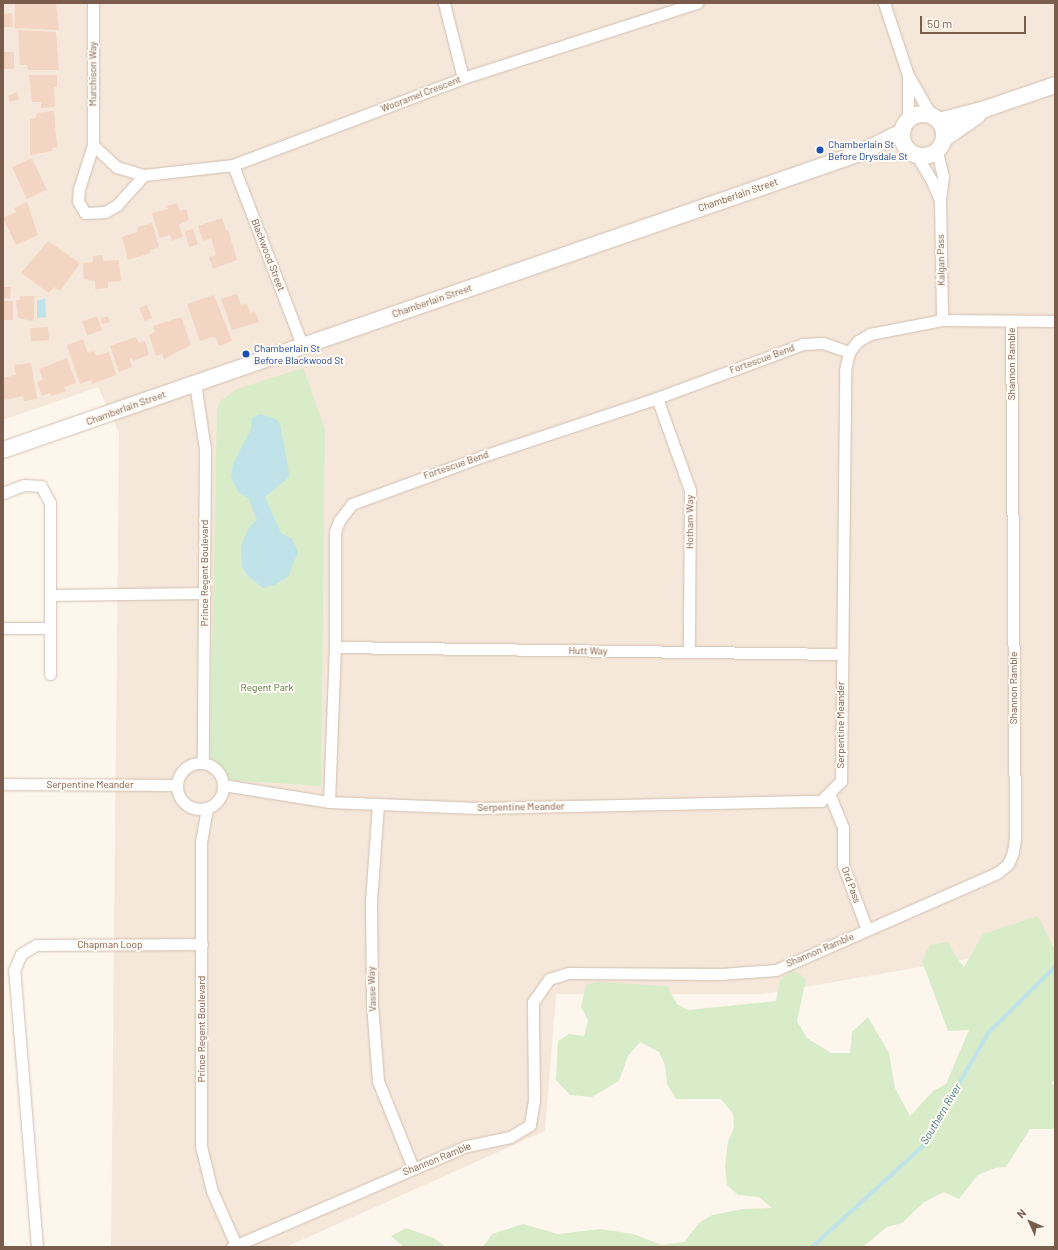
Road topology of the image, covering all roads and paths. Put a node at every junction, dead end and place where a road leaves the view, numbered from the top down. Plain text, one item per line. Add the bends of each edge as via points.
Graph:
1 (93, 3) edge
2 (444, 3) edge
3 (697, 3) edge
4 (884, 3) edge
5 (908, 75) junction
6 (464, 78) junction
7 (1055, 85) edge
8 (985, 109) junction
9 (935, 118) junction
10 (905, 126) junction
11 (93, 145) junction
12 (941, 145) junction
13 (912, 152) junction
14 (860, 153) junction
15 (233, 165) junction
16 (144, 175) junction
17 (940, 200) junction
18 (942, 320) junction
19 (1012, 321) junction
20 (1055, 321) edge
21 (302, 345) junction
22 (849, 352) junction
23 (195, 383) junction
24 (657, 398) junction
25 (3, 450) edge
26 (3, 493) edge
27 (206, 593) junction
28 (50, 595) junction
29 (4, 628) edge
30 (50, 628) junction
31 (335, 647) junction
32 (689, 652) junction
33 (842, 654) junction
34 (50, 674) dead end
35 (203, 763) junction
36 (3, 784) edge
37 (177, 785) junction
38 (223, 785) junction
39 (829, 793) junction
40 (329, 802) junction
41 (378, 804) junction
42 (207, 808) junction
43 (867, 930) junction
44 (202, 944) junction
45 (413, 1168) junction
46 (234, 1246) edge
47 (37, 1247) edge

1 - 11 street, Murchison Way
2 - 6 street
3 - 6 street, Wooramel Crescent
4 - 5 street
5 - 9 street
5 - 10 street
6 - 15 street, Wooramel Crescent
7 - 8 main road, Chamberlain Street
8 - 9 main road, Chamberlain Street
8 - 12 main road, Chamberlain Street
9 - 10 main road, Chamberlain Street via 919,114
9 - 12 main road
10 - 13 main road
10 - 14 main road, Chamberlain Street
11 - 16 street via 117,167
11 - 16 street, Murchison Way via 79,189 78,201 86,213 105,212 117,205
12 - 13 main road, Chamberlain Street via 931,155
12 - 17 street, Kalgan Pass via 943,176
13 - 14 main road, Chamberlain Street
13 - 17 street, Kalgan Pass via 932,179
14 - 21 main road, Chamberlain Street
15 - 16 street, Wooramel Crescent
15 - 21 street, Blackwood Street
17 - 18 street, Kalgan Pass
18 - 19 street
18 - 22 street via 870,334 858,341
19 - 20 street
19 - 43 street, Shannon Ramble via 1013,852 1008,864 997,873
21 - 23 main road, Chamberlain Street
22 - 24 street, Fortescue Bend via 823,343 803,344
22 - 33 street, Serpentine Meander via 845,370
23 - 25 main road, Chamberlain Street
23 - 27 street, Prince Regent Boulevard via 205,449
24 - 31 street, Fortescue Bend via 483,456 352,504 339,521 335,532
24 - 32 street, Hotham Way via 690,490
26 - 28 street via 24,485 41,486 50,503
27 - 28 street
27 - 35 street, Prince Regent Boulevard
28 - 30 street
29 - 30 street
30 - 34 street
31 - 32 street, Hutt Way
31 - 40 street, Fortescue Bend
32 - 33 street, Hutt Way
33 - 39 street, Serpentine Meander via 841,781
35 - 37 street via 185,769
35 - 38 street via 217,771
36 - 37 street, Serpentine Meander
37 - 42 street via 180,797 189,806
38 - 40 street, Serpentine Meander
38 - 42 street via 218,800
39 - 41 street, Serpentine Meander via 821,801 477,808
39 - 43 street, Ord Pass via 843,827 843,865
40 - 41 street, Serpentine Meander
41 - 45 street, Vasse Way via 371,902 372,1004 378,1081
42 - 44 street, Prince Regent Boulevard via 201,842
43 - 45 street, Shannon Ramble via 776,970 720,974 568,974 549,979 533,1002 534,1102 530,1125 510,1137 467,1146
44 - 46 street, Prince Regent Boulevard via 202,1146 212,1191
44 - 47 street, Chapman Loop via 36,945 21,954 14,970
45 - 46 street, Shannon Ramble

